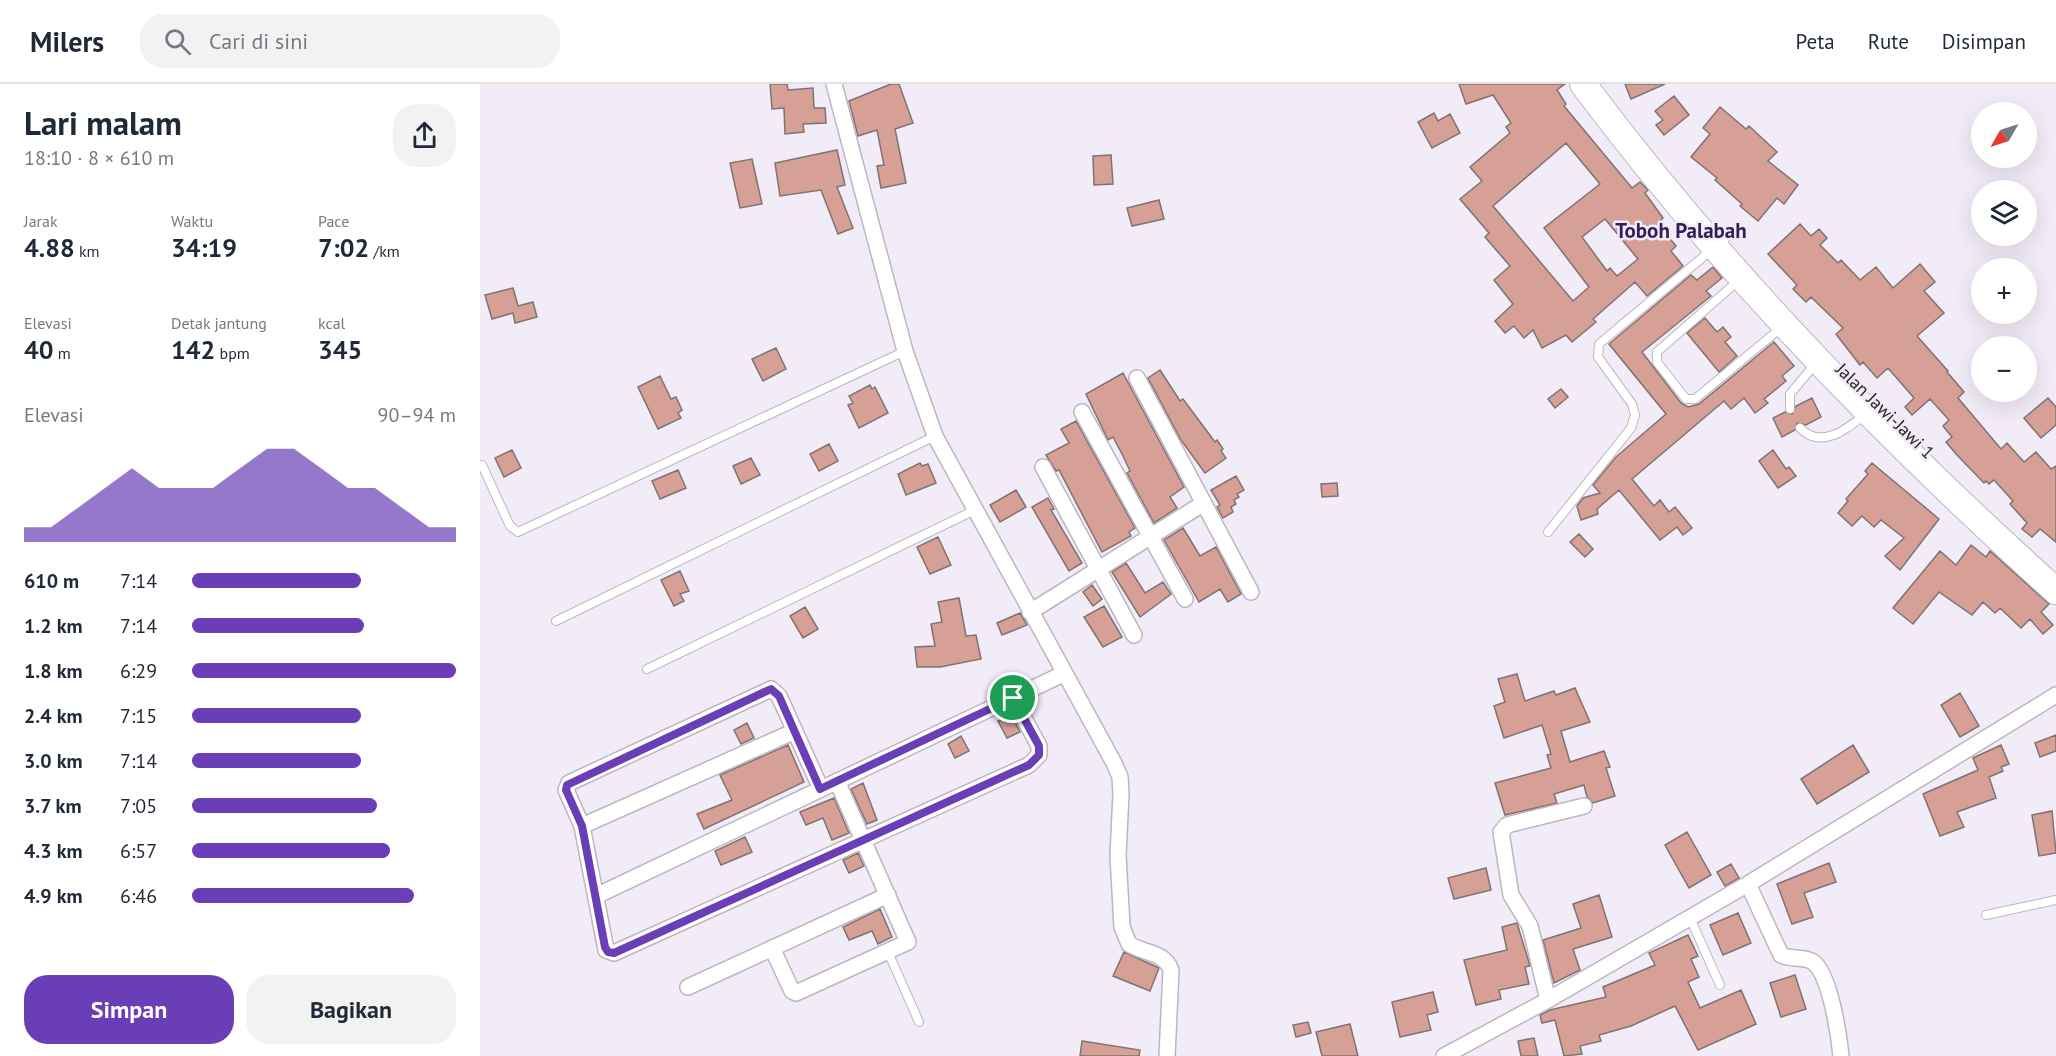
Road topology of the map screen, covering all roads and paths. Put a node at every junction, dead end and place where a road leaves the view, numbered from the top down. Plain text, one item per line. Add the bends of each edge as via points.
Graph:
1 (834, 84) edge
2 (1583, 84) edge
3 (1600, 84) edge
4 (1721, 242) junction
5 (1743, 277) junction
6 (1786, 324) junction
7 (905, 351) junction
8 (1819, 360) junction
9 (1137, 378) dead end
10 (1790, 409) dead end
11 (1873, 409) junction
12 (1082, 412) dead end
13 (1800, 428) dead end
14 (935, 436) junction
15 (482, 465) dead end
16 (1043, 467) dead end
17 (1204, 503) junction
18 (975, 510) junction
19 (1548, 531) dead end
20 (1149, 536) junction
21 (2041, 565) edge
22 (1097, 569) junction
23 (2056, 591) edge
24 (1251, 592) dead end
25 (1185, 599) dead end
26 (1030, 612) junction
27 (556, 621) dead end
28 (1134, 635) dead end
29 (647, 669) dead end
30 (1064, 674) junction
31 (2056, 695) edge
32 (1013, 698) junction
33 (795, 731) junction
34 (837, 781) junction
35 (820, 789) junction
36 (1584, 806) dead end
37 (582, 826) junction
38 (864, 841) junction
39 (1748, 884) junction
40 (888, 895) junction
41 (596, 896) junction
42 (2056, 900) edge
43 (1986, 915) dead end
44 (1690, 918) junction
45 (772, 948) junction
46 (888, 952) junction
47 (1720, 985) dead end
48 (688, 987) dead end
49 (1548, 1000) junction
50 (919, 1022) dead end
51 (1167, 1056) edge
52 (1444, 1056) edge
53 (1840, 1056) edge

1 - 7 street
2 - 4 highway
3 - 4 highway
4 - 5 highway
4 - 11 highway, Jalan Jawi-Jawi 1
4 - 19 lane via 1597,348 1598,357 1632,404 1635,415 1631,428
5 - 6 highway
5 - 6 lane via 1657,352 1657,362 1686,399 1695,399
6 - 8 highway
7 - 14 street
7 - 15 lane via 518,532 510,526
8 - 10 lane via 1790,393
8 - 11 highway
9 - 17 street
11 - 13 lane via 1829,437 1814,437
11 - 21 highway
12 - 20 street
14 - 18 street
14 - 27 lane
16 - 22 street
17 - 20 street
17 - 24 street
18 - 26 street
18 - 29 lane
20 - 22 street
20 - 25 street
21 - 23 highway
22 - 26 street
22 - 28 street
26 - 30 street
30 - 32 street
30 - 51 street via 1120,777 1118,878 1122,927 1129,944 1162,956 1171,970
31 - 39 street
32 - 34 street
32 - 38 street via 1039,746 1039,755 1029,765
33 - 35 street
33 - 37 street
33 - 37 street via 776,692 766,690 569,783 566,790
34 - 35 street
34 - 38 street
35 - 41 street
36 - 49 street via 1507,825 1500,832 1511,895 1530,926
37 - 41 street
38 - 40 street
38 - 41 street via 614,953 605,947
39 - 44 street
39 - 53 street via 1781,955 1808,959 1820,970 1839,1038
40 - 45 street
40 - 46 street via 908,942
42 - 43 lane
44 - 47 lane
44 - 49 street
45 - 46 street via 796,993
45 - 48 street
46 - 50 lane
49 - 52 street

